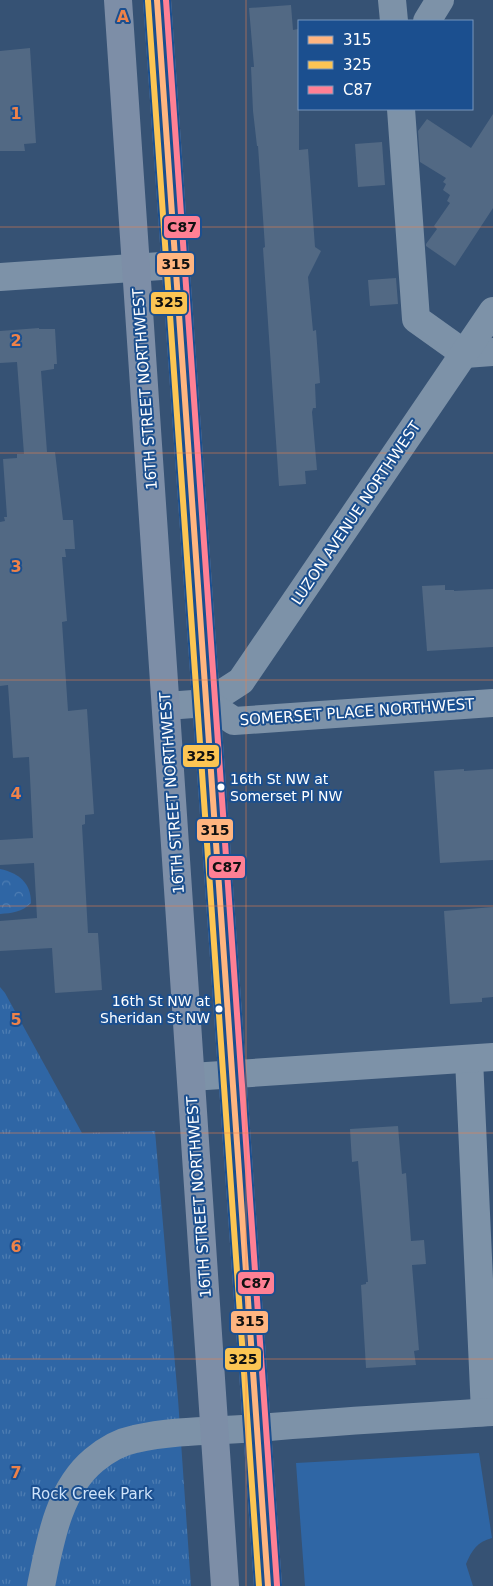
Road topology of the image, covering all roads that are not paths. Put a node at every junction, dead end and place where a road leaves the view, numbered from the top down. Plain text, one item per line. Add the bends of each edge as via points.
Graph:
1 (118, 0) edge
2 (157, 0) edge
3 (392, 0) edge
4 (440, 0) edge
5 (394, 20) edge
6 (428, 20) edge
7 (400, 110) edge
8 (176, 265) junction
9 (137, 268) junction
10 (0, 277) edge
11 (493, 311) edge
12 (493, 352) edge
13 (464, 354) junction
14 (207, 703) junction
15 (493, 703) edge
16 (166, 706) junction
17 (481, 1058) edge
18 (233, 1074) junction
19 (191, 1077) junction
20 (485, 1227) edge
21 (489, 1412) edge
22 (257, 1428) junction
23 (214, 1430) junction
24 (42, 1586) edge
25 (225, 1586) edge
26 (268, 1586) edge

1 - 9 main road, 16TH STREET NORTHWEST
2 - 8 main road
3 - 5 street
4 - 6 street
7 - 13 street via 416,319
8 - 9 street
8 - 14 main road
9 - 10 street
9 - 16 main road, 16TH STREET NORTHWEST
11 - 13 street, LUZON AVENUE NORTHWEST
12 - 13 street
13 - 14 street, LUZON AVENUE NORTHWEST via 242,681
14 - 15 street, SOMERSET PLACE NORTHWEST via 234,721
14 - 16 street
14 - 18 main road
16 - 19 main road, 16TH STREET NORTHWEST
17 - 18 street
17 - 20 street
18 - 19 street
18 - 22 main road
19 - 23 main road, 16TH STREET NORTHWEST
20 - 21 street
21 - 22 street
22 - 23 street
22 - 26 main road
23 - 24 street via 133,1439 90,1464 71,1486 62,1505
23 - 25 main road, 16TH STREET NORTHWEST

